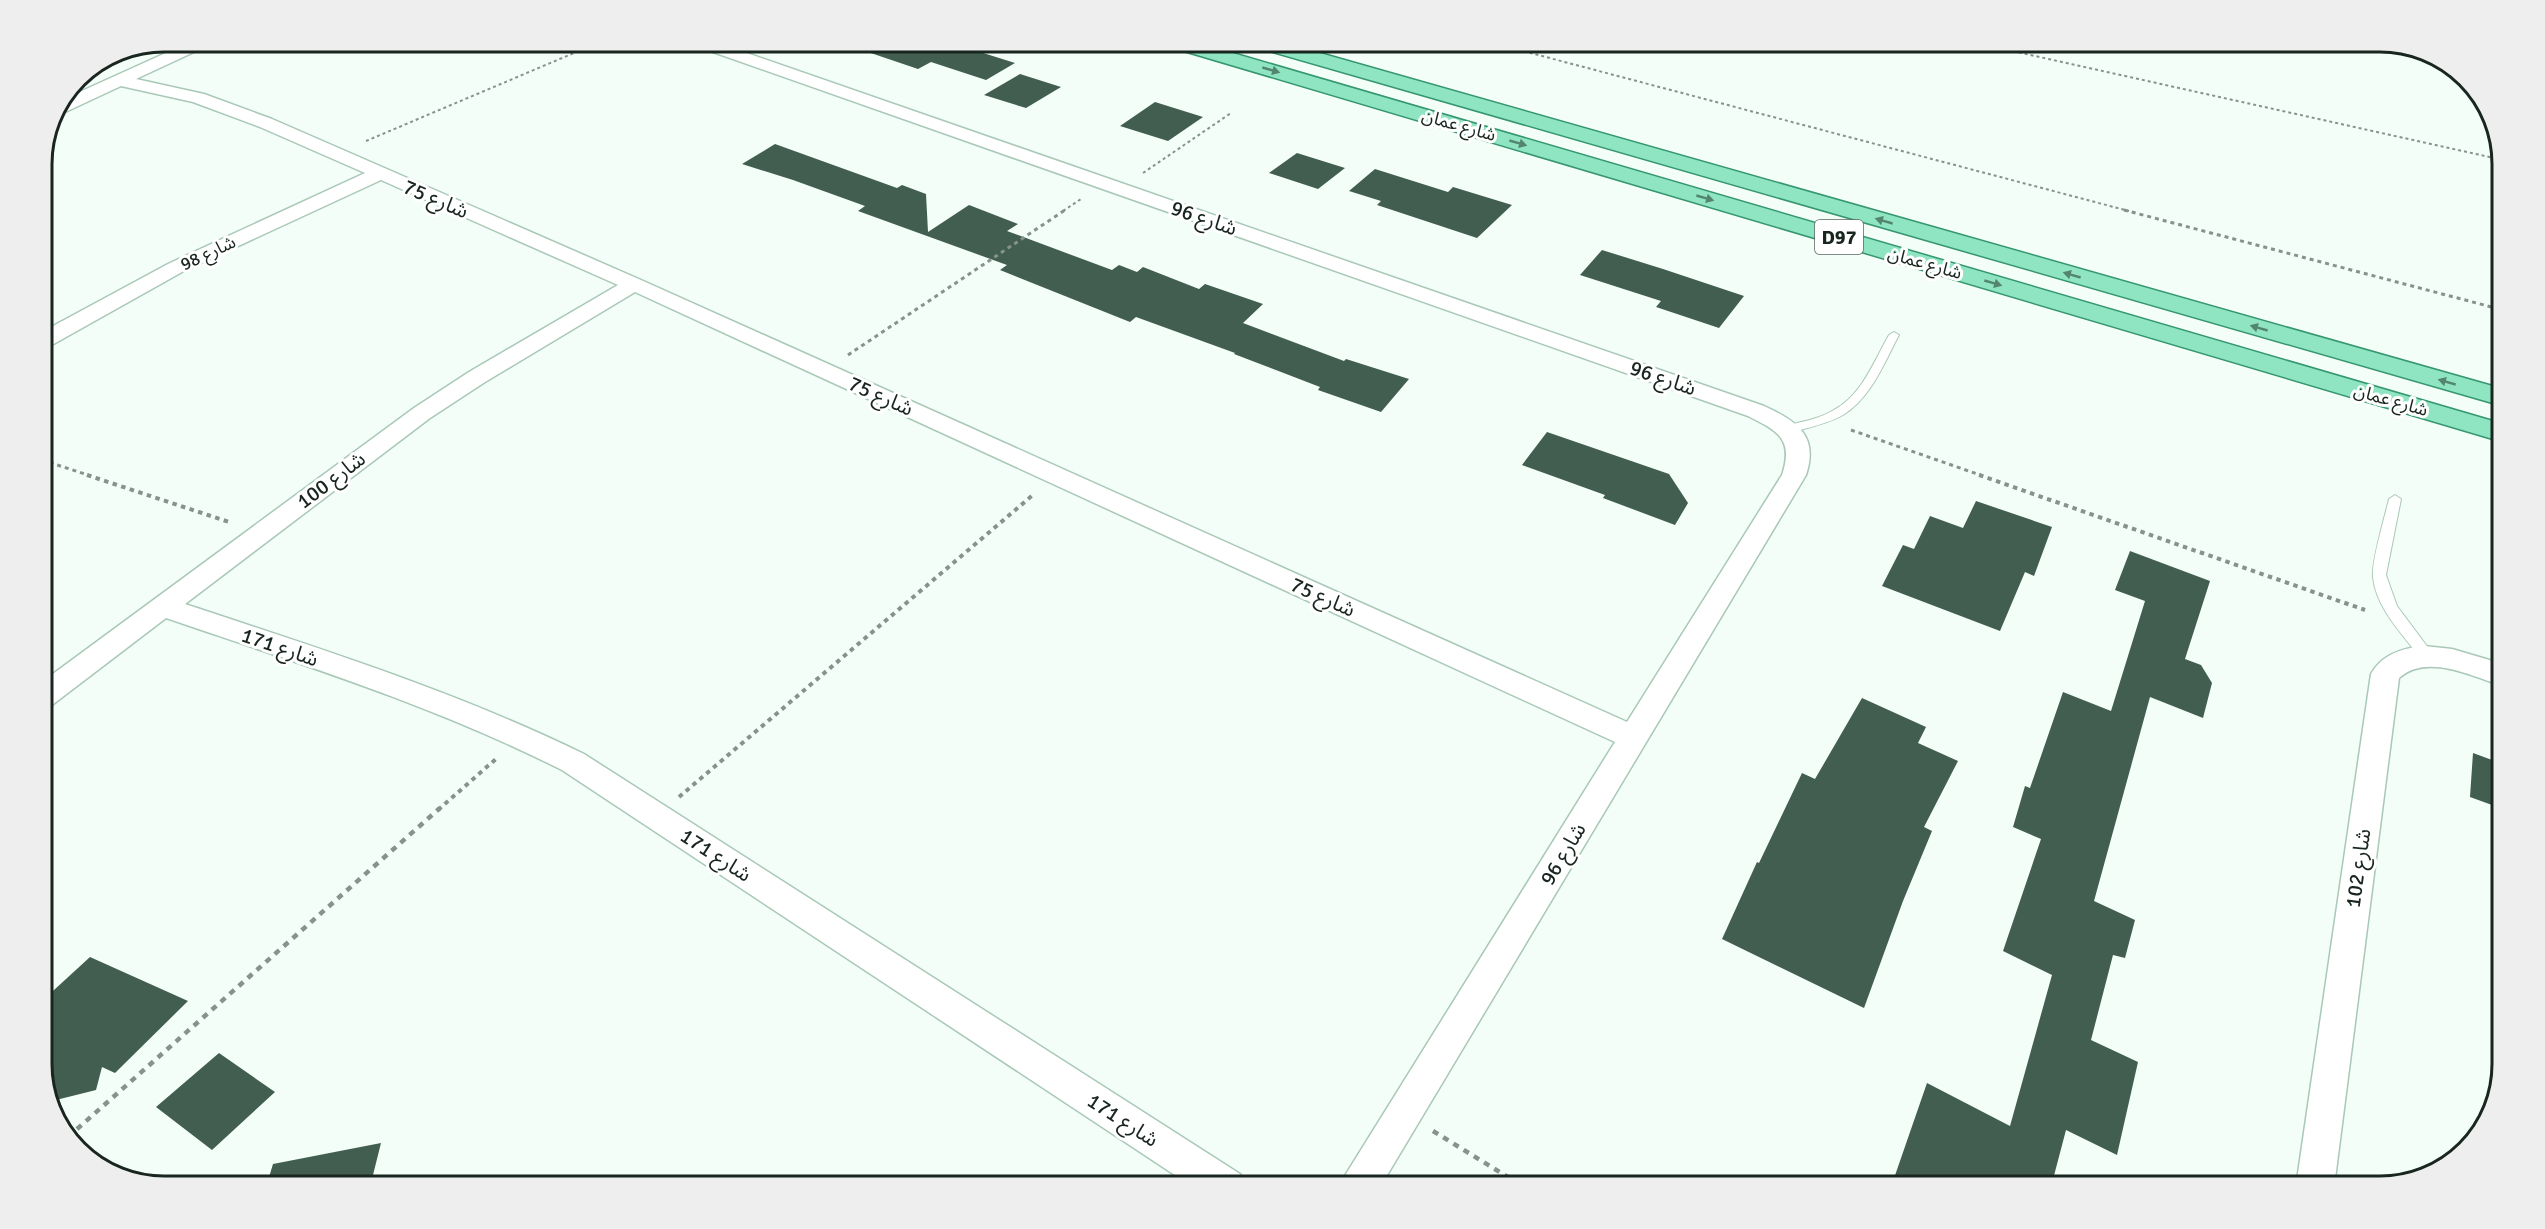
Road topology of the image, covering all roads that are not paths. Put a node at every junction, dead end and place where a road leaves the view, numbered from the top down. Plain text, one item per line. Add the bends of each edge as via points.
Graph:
1 (1295, 52) edge
2 (178, 53) edge
3 (730, 53) edge
4 (1210, 53) edge
5 (118, 80) junction
6 (71, 103) edge
7 (379, 174) junction
8 (634, 284) junction
9 (53, 335) edge
10 (1894, 335) dead end
11 (2492, 395) edge
12 (1789, 429) junction
13 (2492, 430) edge
14 (2395, 499) dead end
15 (163, 607) junction
16 (2428, 657) junction
17 (2492, 671) edge
18 (53, 689) edge
19 (1634, 738) junction
20 (1212, 1177) edge
21 (1365, 1177) edge
22 (2316, 1177) edge

11 -> 1 main road, شارع عمان / D97
2 - 5 street
3 - 12 street, شارع 96 via 1738,404
4 -> 13 main road, شارع عمان / D97
5 - 6 street
5 - 7 street, شارع 75 via 234,109
7 - 8 street, شارع 75
7 - 9 street, شارع 98 via 175,268
8 - 15 street, شارع 100 via 422,413
8 - 19 street, شارع 75
10 - 12 lane via 1858,396 1837,414
12 - 19 street, شارع 96 via 1800,453 1794,475
14 - 16 lane via 2379,575 2386,600
15 - 18 street, شارع 100
15 - 20 street, شارع 171 via 466,711 573,762
16 - 17 street, شارع 102 via 2462,661
16 - 22 street, شارع 102 via 2401,661 2385,674
19 - 21 street, شارع 96

